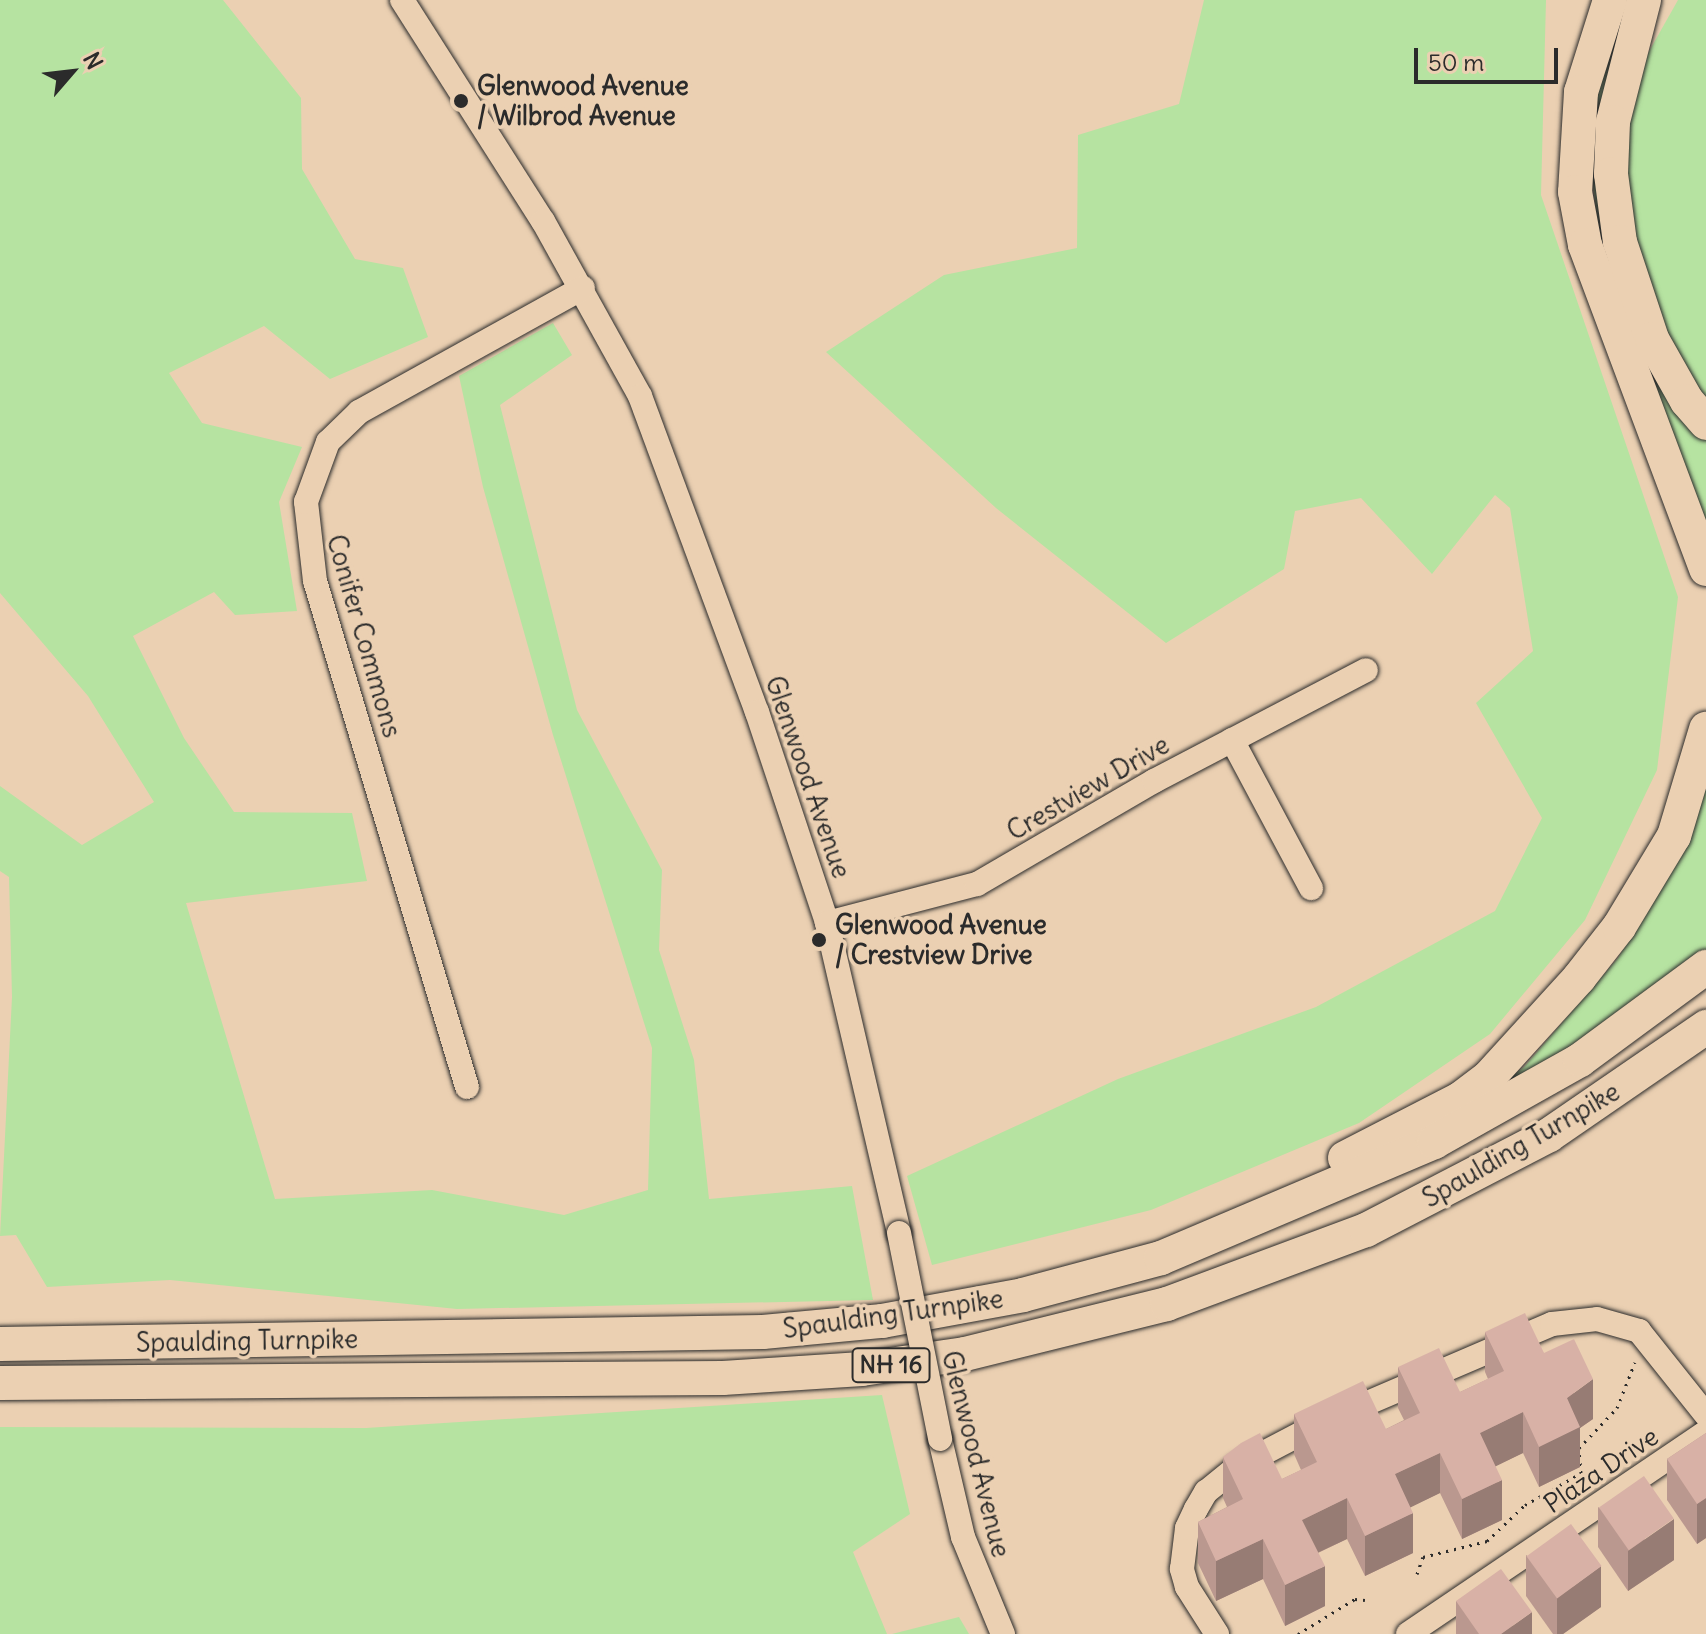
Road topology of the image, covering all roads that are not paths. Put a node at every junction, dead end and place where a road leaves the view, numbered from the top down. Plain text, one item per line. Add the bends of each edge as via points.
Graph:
1 (1636, 2) edge
2 (413, 3) edge
3 (583, 288) junction
4 (1706, 423) edge
5 (1706, 569) edge
6 (1366, 670) dead end
7 (1706, 729) edge
8 (1232, 740) junction
9 (1311, 888) dead end
10 (827, 923) junction
11 (1706, 967) edge
12 (1706, 1027) edge
13 (467, 1087) dead end
14 (1178, 1251) junction
15 (0, 1344) edge
16 (0, 1383) edge
17 (1706, 1415) edge
18 (1706, 1432) edge
19 (1003, 1634) edge
20 (1217, 1634) edge
21 (1408, 1634) edge

1 - 4 highway via 1613,122 1611,174 1620,242 1652,339 1687,401
1 - 5 highway via 1581,92 1575,192 1591,260
2 - 3 street, Glenwood Avenue
3 - 10 street, Glenwood Avenue via 658,440
3 - 13 street, Conifer Commons via 359,412 328,442 306,502 315,581
6 - 8 street, Crestview Drive
7 - 14 highway via 1674,836 1643,889 1579,978 1489,1077 1371,1146 1221,1218
8 - 9 street
8 - 10 street, Crestview Drive via 977,884
10 - 19 street, Glenwood Avenue, bridge via 963,1537
11 - 14 highway, Spaulding Turnpike / NH 16 via 1580,1060 1495,1111 1336,1188
12 - 16 highway, Spaulding Turnpike / NH 16 via 1549,1135 1366,1230 1167,1304 979,1351 862,1369 723,1378
14 - 15 highway, Spaulding Turnpike / NH 16 via 1073,1283 954,1309 763,1332
17 - 20 street via 1646,1337 1620,1323 1597,1319 1552,1324 1321,1423 1220,1478 1187,1528 1182,1569 1187,1587
18 - 21 street, Plaza Drive

